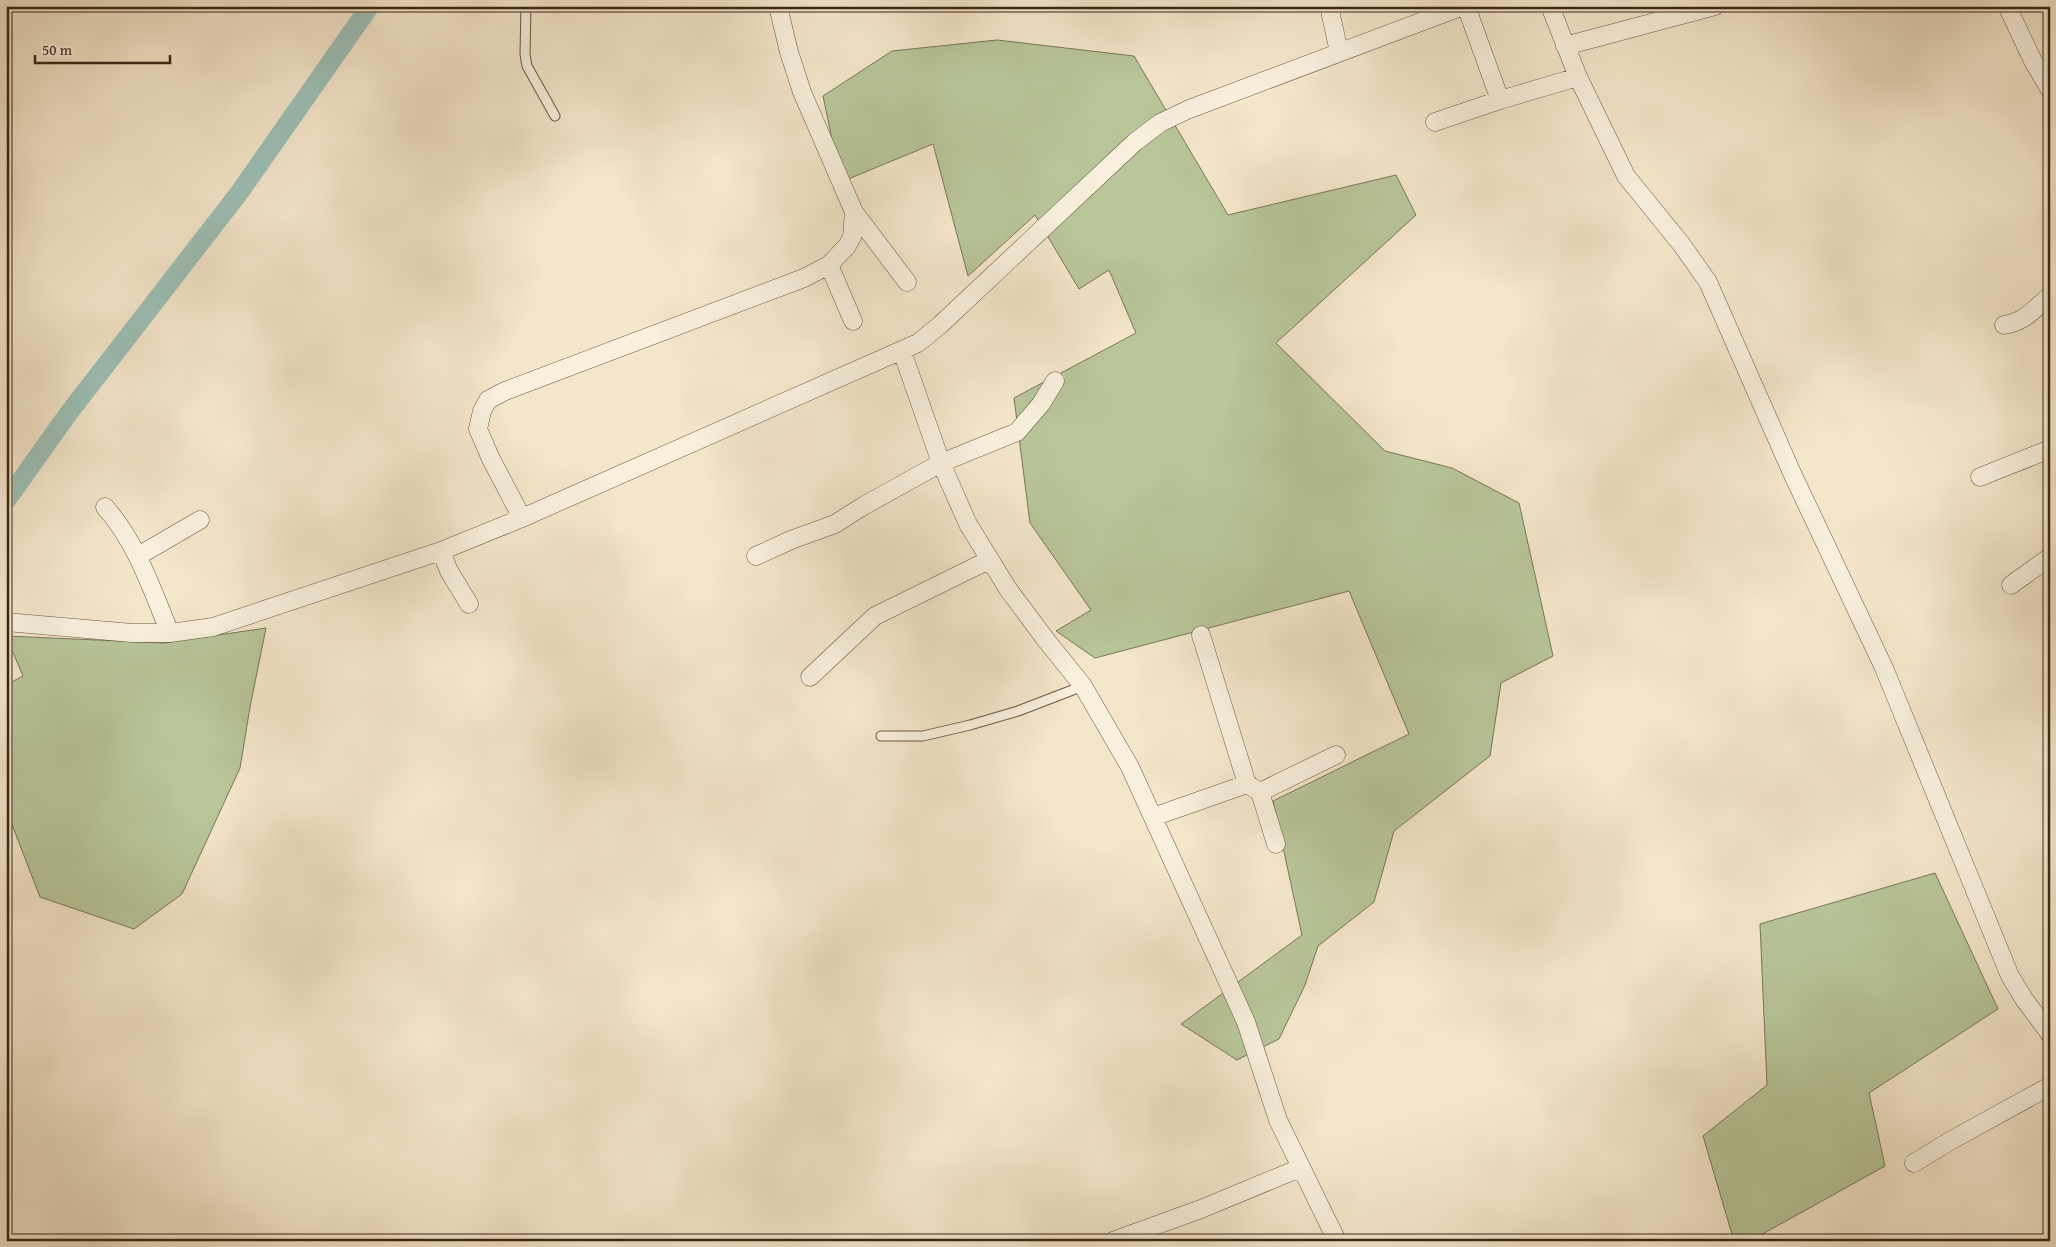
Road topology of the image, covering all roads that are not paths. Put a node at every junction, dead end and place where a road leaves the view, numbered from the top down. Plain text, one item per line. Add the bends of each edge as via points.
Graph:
1 (526, 6) edge
2 (778, 6) edge
3 (1329, 6) edge
4 (1464, 6) edge
5 (1550, 6) edge
6 (1715, 6) edge
7 (2007, 6) edge
8 (1565, 46) junction
9 (1339, 52) junction
10 (1578, 77) junction
11 (2050, 90) edge
12 (1500, 100) junction
13 (555, 116) dead end
14 (1435, 122) dead end
15 (854, 212) junction
16 (829, 266) junction
17 (907, 282) dead end
18 (2050, 296) edge
19 (853, 321) dead end
20 (2004, 326) dead end
21 (902, 351) junction
22 (1054, 381) dead end
23 (2050, 449) edge
24 (941, 463) junction
25 (1980, 477) dead end
26 (105, 507) dead end
27 (522, 518) junction
28 (200, 520) dead end
29 (441, 551) junction
30 (138, 556) junction
31 (756, 556) dead end
32 (2050, 557) edge
33 (989, 560) junction
34 (2011, 586) dead end
35 (469, 604) dead end
36 (6, 622) edge
37 (170, 633) junction
38 (1201, 635) dead end
39 (810, 677) dead end
40 (1083, 686) junction
41 (881, 736) dead end
42 (1336, 755) dead end
43 (1253, 788) junction
44 (1153, 817) junction
45 (1276, 844) dead end
46 (2050, 1034) edge
47 (2050, 1086) edge
48 (1914, 1163) dead end
49 (1300, 1168) junction
50 (1330, 1238) edge
51 (1113, 1241) edge

1 - 13 lane via 527,66
2 - 15 street via 802,92
3 - 9 street
4 - 9 street
4 - 12 street
5 - 8 street
6 - 8 street
7 - 11 street
8 - 10 street
9 - 21 street via 1160,123 1135,142 940,326
10 - 12 street
10 - 46 street via 1626,176 1708,282 1792,473 1884,668 2010,976
12 - 14 street
15 - 16 street via 852,237
15 - 17 street
16 - 19 street
16 - 27 street via 488,400 478,429
18 - 20 street via 2018,323
21 - 24 street
21 - 27 street
22 - 24 street via 1041,404 1017,432
23 - 25 street
24 - 31 street via 835,524
24 - 33 street via 968,524
26 - 30 street
27 - 29 street
28 - 30 street
29 - 35 street
29 - 37 street via 212,627
30 - 37 street
32 - 34 street
33 - 39 street via 875,616
33 - 40 street
36 - 37 street via 100,632
38 - 43 street
40 - 41 lane via 970,725 923,736
40 - 44 street via 1130,767
42 - 43 street
43 - 44 street
43 - 45 street
44 - 49 street via 1246,1022 1278,1120
47 - 48 street
49 - 50 street
49 - 51 street

